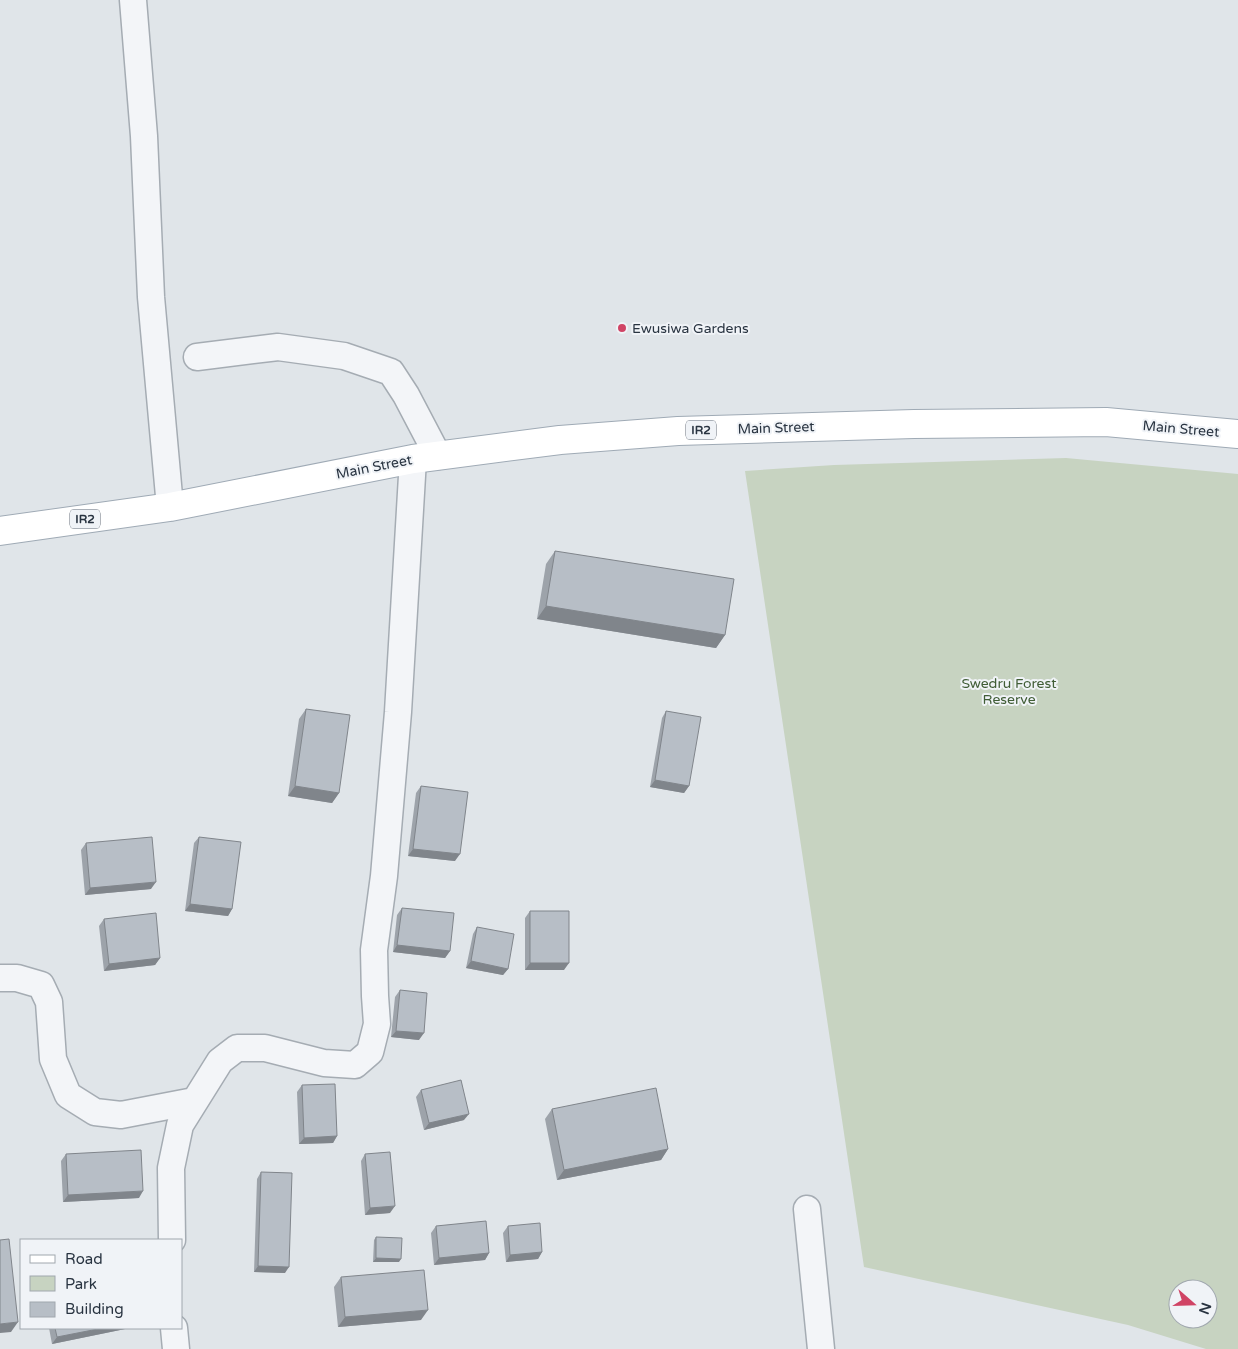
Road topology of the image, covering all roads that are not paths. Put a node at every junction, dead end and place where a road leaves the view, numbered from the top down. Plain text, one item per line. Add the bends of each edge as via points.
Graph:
1 (133, 0) edge
2 (197, 357) dead end
3 (1238, 434) edge
4 (426, 457) junction
5 (170, 507) junction
6 (0, 531) edge
7 (0, 978) edge
8 (194, 1101) junction
9 (807, 1209) dead end
10 (172, 1239) edge
11 (174, 1329) edge
12 (176, 1349) edge
13 (821, 1349) edge

1 - 5 street via 144,136 151,297
2 - 4 street via 278,347 344,356 390,372 406,395
3 - 4 main road, Main Street / IR2 via 1106,422 770,428 560,440
4 - 5 main road, Main Street / IR2
4 - 8 street via 374,950 377,1024 370,1052 355,1065 324,1063 265,1048 237,1048 220,1061
5 - 6 main road, IR2
7 - 8 street via 17,978 41,985 49,1002 53,1059 68,1095 95,1112 121,1115
8 - 10 street via 180,1125 170,1168
9 - 13 street
11 - 12 street

